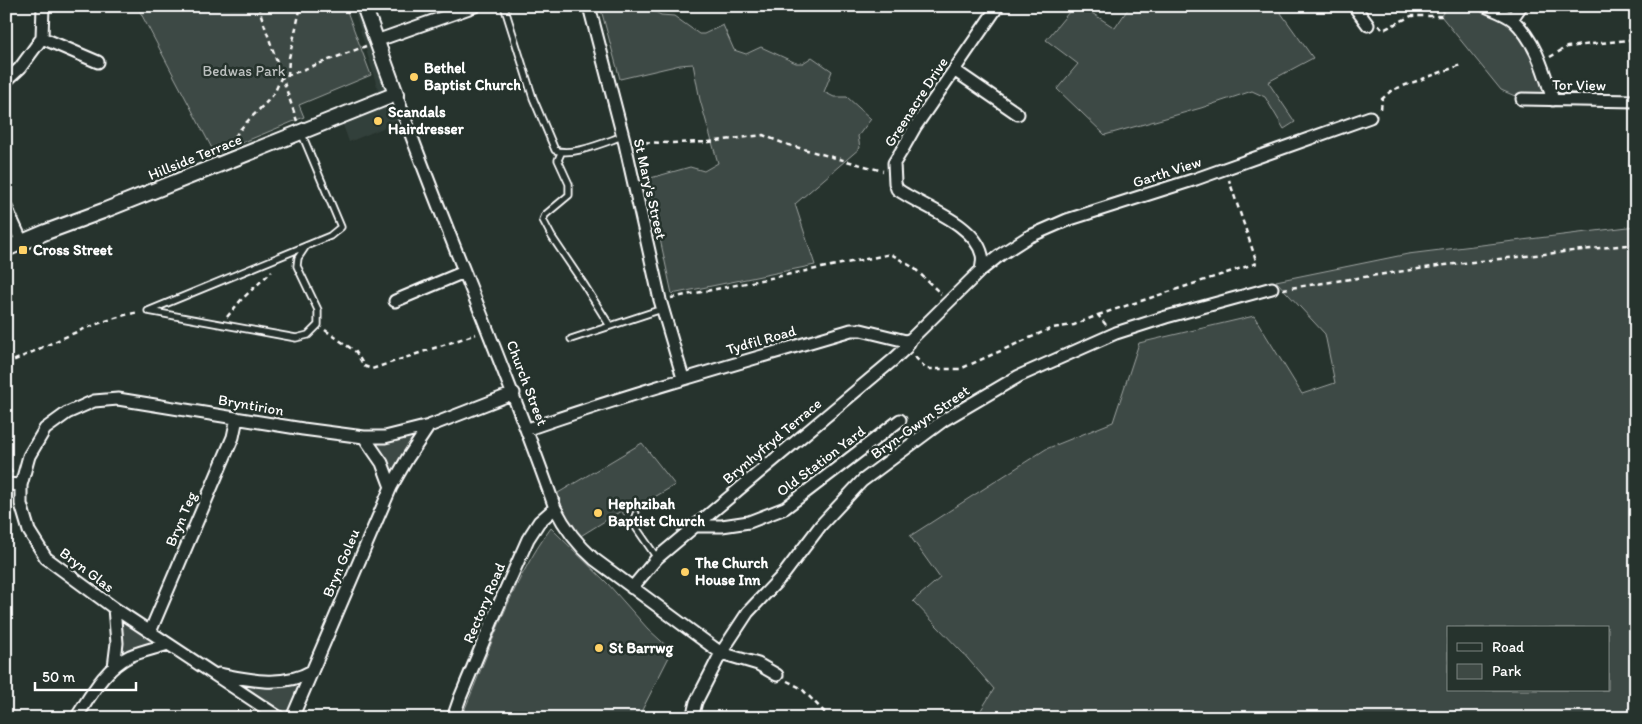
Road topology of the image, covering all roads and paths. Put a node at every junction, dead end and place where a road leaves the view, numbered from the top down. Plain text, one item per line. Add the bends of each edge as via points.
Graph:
1 (43, 6) edge
2 (258, 6) edge
3 (301, 6) edge
4 (364, 6) edge
5 (475, 6) edge
6 (504, 6) edge
7 (589, 6) edge
8 (998, 6) edge
9 (1354, 6) edge
10 (1446, 6) edge
11 (1485, 6) edge
12 (1521, 6) edge
13 (1512, 19) junction
14 (1368, 24) joint
15 (42, 38) junction
16 (1636, 39) edge
17 (376, 42) junction
18 (98, 62) dead end
19 (1541, 62) junction
20 (1461, 65) dead end
21 (954, 70) junction
22 (288, 76) junction
23 (282, 78) junction
24 (6, 81) edge
25 (396, 94) junction
26 (1522, 99) dead end
27 (1553, 100) junction
28 (1636, 102) edge
29 (1381, 109) dead end
30 (1018, 114) dead end
31 (1370, 118) dead end
32 (301, 132) junction
33 (624, 140) junction
34 (562, 153) junction
35 (223, 164) junction
36 (894, 174) junction
37 (1231, 184) dead end
38 (6, 208) edge
39 (22, 242) junction
40 (1636, 244) edge
41 (306, 246) junction
42 (6, 248) edge
43 (284, 255) junction
44 (981, 270) junction
45 (464, 272) junction
46 (1272, 288) joint
47 (396, 301) dead end
48 (949, 302) junction
49 (661, 304) junction
50 (148, 311) junction
51 (1098, 316) junction
52 (221, 324) junction
53 (318, 325) junction
54 (610, 326) junction
55 (489, 330) junction
56 (1114, 334) junction
57 (571, 339) dead end
58 (909, 343) junction
59 (6, 364) edge
60 (683, 378) junction
61 (514, 393) junction
62 (237, 418) junction
63 (900, 420) dead end
64 (429, 426) junction
65 (528, 429) junction
66 (364, 438) junction
67 (6, 484) edge
68 (21, 485) junction
69 (391, 487) junction
70 (555, 508) junction
71 (636, 514) dead end
72 (696, 526) junction
73 (657, 558) junction
74 (632, 588) junction
75 (114, 608) junction
76 (150, 632) junction
77 (168, 644) junction
78 (722, 653) junction
79 (114, 667) junction
80 (312, 671) junction
81 (212, 672) junction
82 (777, 676) joint
83 (76, 718) edge
84 (280, 718) edge
85 (292, 718) edge
86 (453, 718) edge
87 (692, 718) edge
88 (830, 718) edge

1 - 15 street
2 - 23 path
3 - 22 path
4 - 17 street, Church Street
5 - 17 street
6 - 34 lane via 540,118 555,150
7 - 33 street, St Mary's Street
8 - 21 street, Greenacre Drive
9 - 14 street
10 - 14 path via 1441,16 1411,16 1383,30 1374,23
11 - 13 street
12 - 13 street
13 - 19 street
15 - 18 street
15 - 24 street
16 - 19 path via 1567,47
17 - 22 path
17 - 25 street, Church Street
19 - 27 street
20 - 29 path via 1392,90 1382,99
21 - 30 street
21 - 36 street, Greenacre Drive via 915,127 894,164
22 - 23 path
23 - 32 path
23 - 35 path via 273,94 233,138
25 - 32 street, Hillside Terrace
25 - 45 street, Church Street
26 - 27 street, Tor View
27 - 28 street, Tor View
31 - 44 street, Garth View via 1067,220 1028,237
32 - 35 street, Hillside Terrace
32 - 41 lane via 341,227 330,236
33 - 34 lane
33 - 36 path via 709,142 763,135
33 - 49 street, St Mary's Street
34 - 54 lane via 558,160 569,184 570,195 543,220
35 - 39 street, Hillside Terrace
36 - 44 street via 897,189 938,211 968,234 982,255
37 - 51 path via 1257,263
38 - 39 street
39 - 42 street, Hillside Terrace
40 - 46 path
41 - 43 lane
41 - 53 lane via 297,266 318,310
43 - 50 lane
43 - 52 path via 282,262 241,300
44 - 48 street
45 - 47 street
45 - 55 street, Church Street
46 - 56 street, Bryn-Gwyn Street
48 - 49 path via 914,268 891,254 703,290
48 - 58 street
49 - 54 lane
49 - 60 street, St Mary's Street
50 - 52 lane
50 - 59 path via 125,315 76,333
51 - 56 path
51 - 58 path via 1074,325 1052,328 960,369 926,369
52 - 53 lane via 296,338 308,335
53 - 55 path via 356,352 364,366 372,369
54 - 57 lane
55 - 61 street, Church Street
56 - 78 street, Bryn-Gwyn Street via 1010,381 944,420 862,481 748,612
58 - 60 street, Tydfil Road via 851,330
58 - 72 street, Brynhyfryd Terrace
60 - 65 street, Tydfil Road
61 - 64 street, Bryntirion
61 - 65 street, Church Street
62 - 66 street, Bryntirion
62 - 68 street, Bryntirion via 118,399 94,401 67,413 45,429 29,456
62 - 76 street, Bryn Teg via 232,437
63 - 72 street, Old Station Yard via 785,508 749,522
64 - 66 street, Bryntirion via 385,437
64 - 69 street, Bryn Goleu
65 - 70 street, Church Street
66 - 69 street via 382,463
67 - 68 street
68 - 75 street, Bryn Glas via 21,504 29,531 46,558
69 - 80 street, Bryn Goleu
70 - 74 street, Church Street via 580,546
70 - 86 street, Rectory Road via 539,522 528,539
71 - 73 lane via 633,522
72 - 73 street, Brynhyfryd Terrace
73 - 74 street, Brynhyfryd Terrace
74 - 78 street, Church Street
75 - 76 street, Bryn Glas
75 - 79 street, Bryn Glas via 117,643
76 - 77 street, Bryn Glas
77 - 79 street via 131,656
77 - 81 street, Bryn Glas
78 - 82 street, Church Street via 758,664
78 - 87 street, Bryn-Gwyn Street via 696,702
79 - 83 street
80 - 81 street, Bryn Glas via 278,682
80 - 85 street, Bryn Goleu
81 - 84 street, Bryn Glas
82 - 88 path via 801,688

